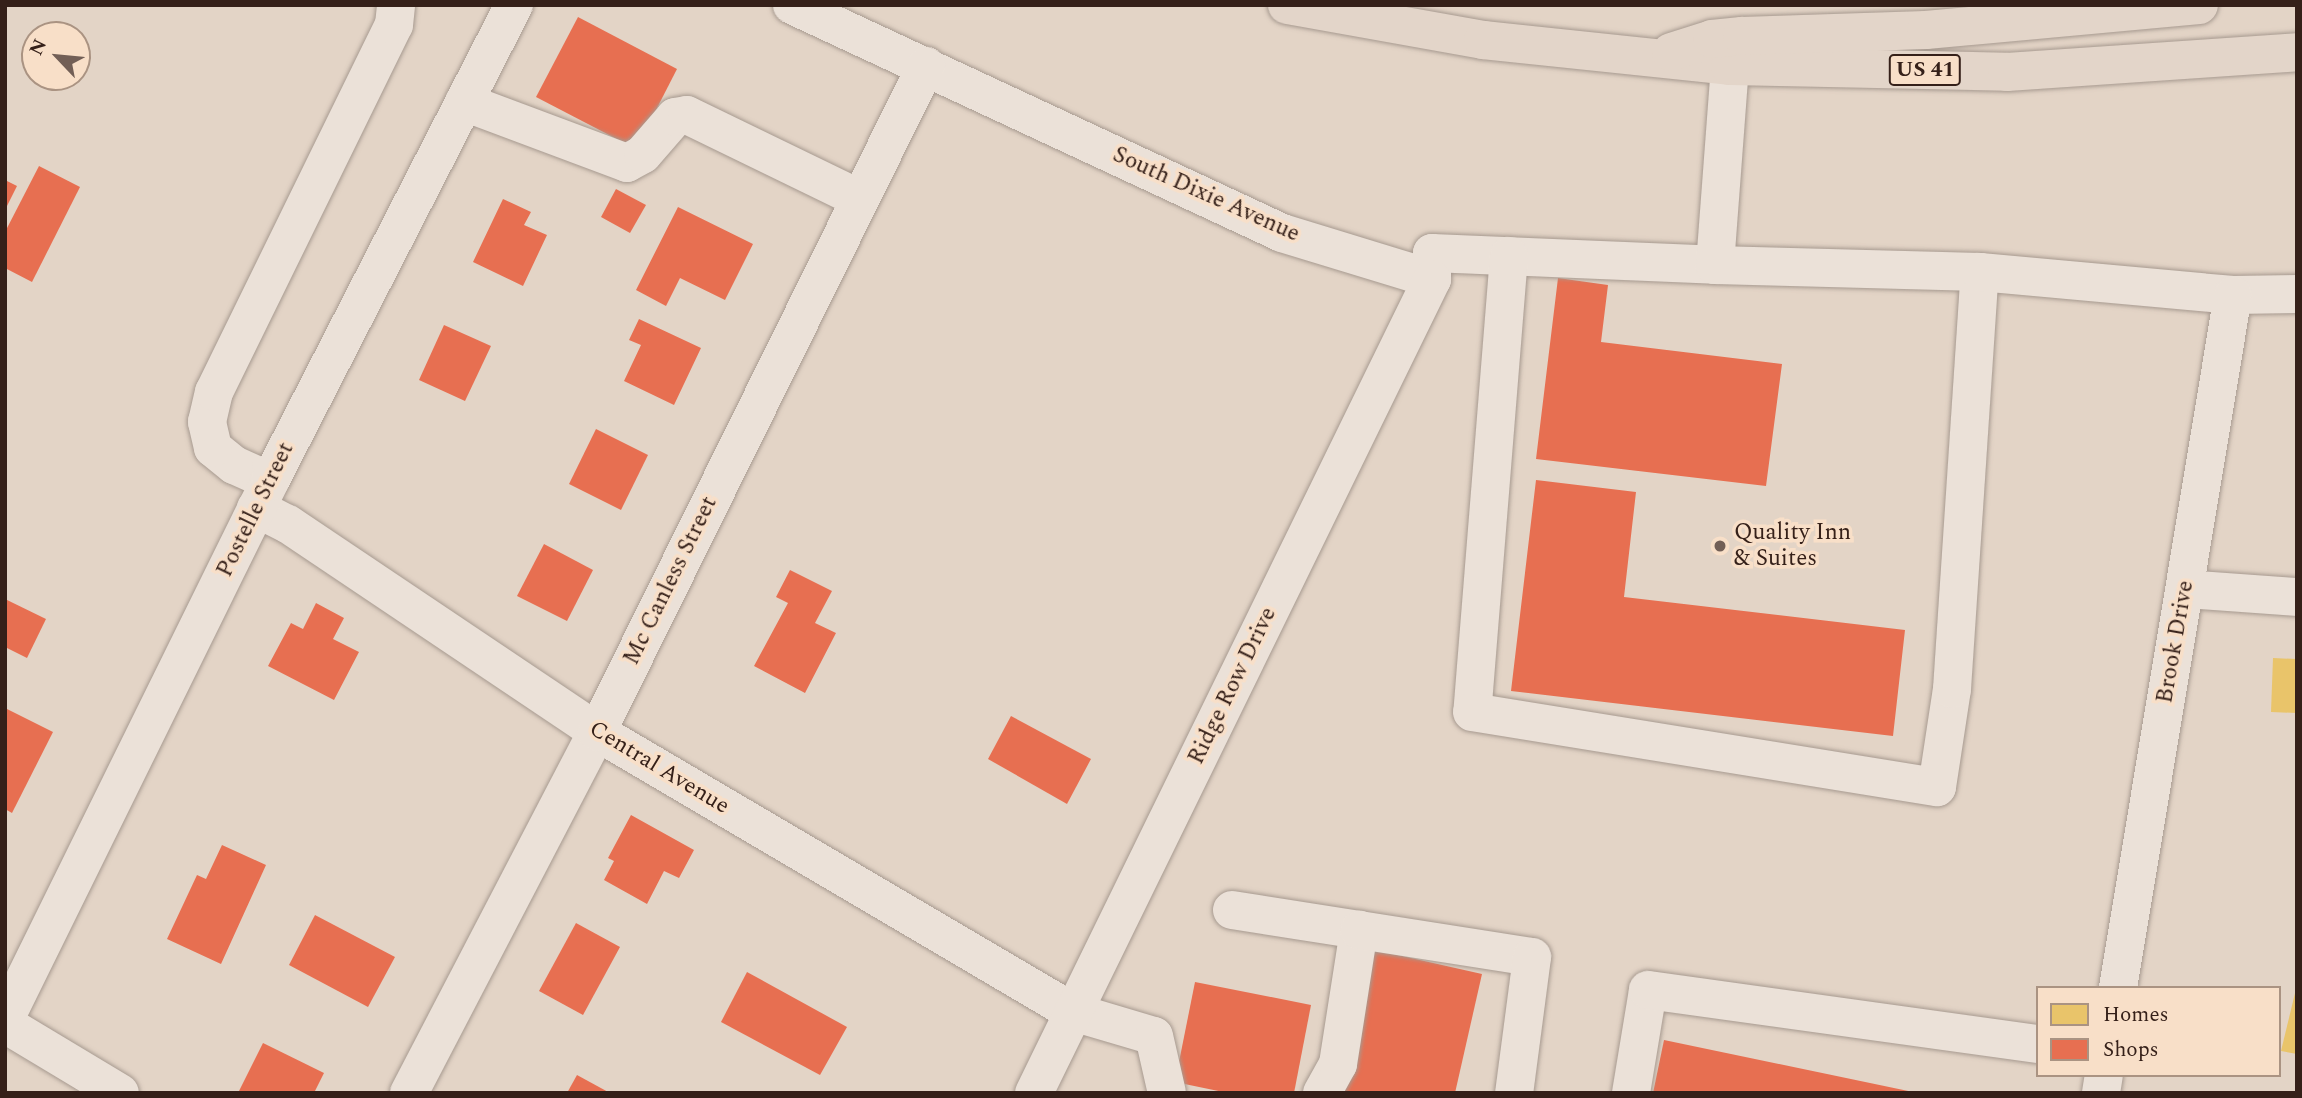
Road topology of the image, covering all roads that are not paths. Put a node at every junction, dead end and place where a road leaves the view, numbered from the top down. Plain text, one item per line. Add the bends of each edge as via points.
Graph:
1 (396, 5) edge
2 (514, 5) edge
3 (792, 5) edge
4 (1287, 5) edge
5 (2199, 5) edge
6 (2297, 52) edge
7 (1657, 59) junction
8 (926, 66) junction
9 (1730, 66) junction
10 (464, 102) junction
11 (860, 199) junction
12 (1509, 256) junction
13 (1715, 265) junction
14 (1980, 272) junction
15 (1432, 279) junction
16 (2297, 294) edge
17 (2233, 295) junction
18 (263, 495) junction
19 (2185, 590) junction
20 (2297, 597) edge
21 (597, 732) junction
22 (1232, 910) dead end
23 (1359, 930) junction
24 (2118, 986) edge
25 (1073, 1012) junction
26 (5, 1019) edge
27 (5, 1024) edge
28 (2036, 1044) edge
29 (119, 1092) edge
30 (409, 1093) edge
31 (1034, 1093) edge
32 (1167, 1093) edge
33 (1322, 1093) edge
34 (1514, 1093) edge
35 (1631, 1093) edge

1 - 18 street, Central Avenue via 394,24 214,391 207,422 213,448
2 - 10 street, Postelle Street
3 - 8 street, South Dixie Avenue
4 - 7 main road, US 41 via 1483,40
5 - 7 main road via 1926,30 1742,36 1712,39
6 - 9 main road, US 41 via 2007,72
7 - 9 main road, US 41
8 - 11 street, Mc Canless Street
8 - 15 street, South Dixie Avenue via 1282,233
9 - 13 street
10 - 11 street via 627,163 643,154 675,117 687,115
10 - 18 street, Postelle Street
11 - 21 street, Mc Canless Street
12 - 13 street
12 - 14 street via 1472,712 1937,787 1952,689
12 - 15 street via 1432,253
13 - 14 street
14 - 17 street
15 - 25 street, Ridge Row Drive
16 - 17 street
17 - 19 street, Brook Drive
18 - 21 street, Central Avenue via 288,524
18 - 26 street, Postelle Street
19 - 20 street
19 - 24 street, Brook Drive
21 - 25 street, Central Avenue
21 - 30 street, Mc Canless Street
22 - 23 street
23 - 33 street via 1338,1064
23 - 34 street via 1532,957
25 - 31 street, Ridge Row Drive
25 - 32 street, Central Avenue via 1154,1036
27 - 29 street
28 - 35 street via 1648,990

